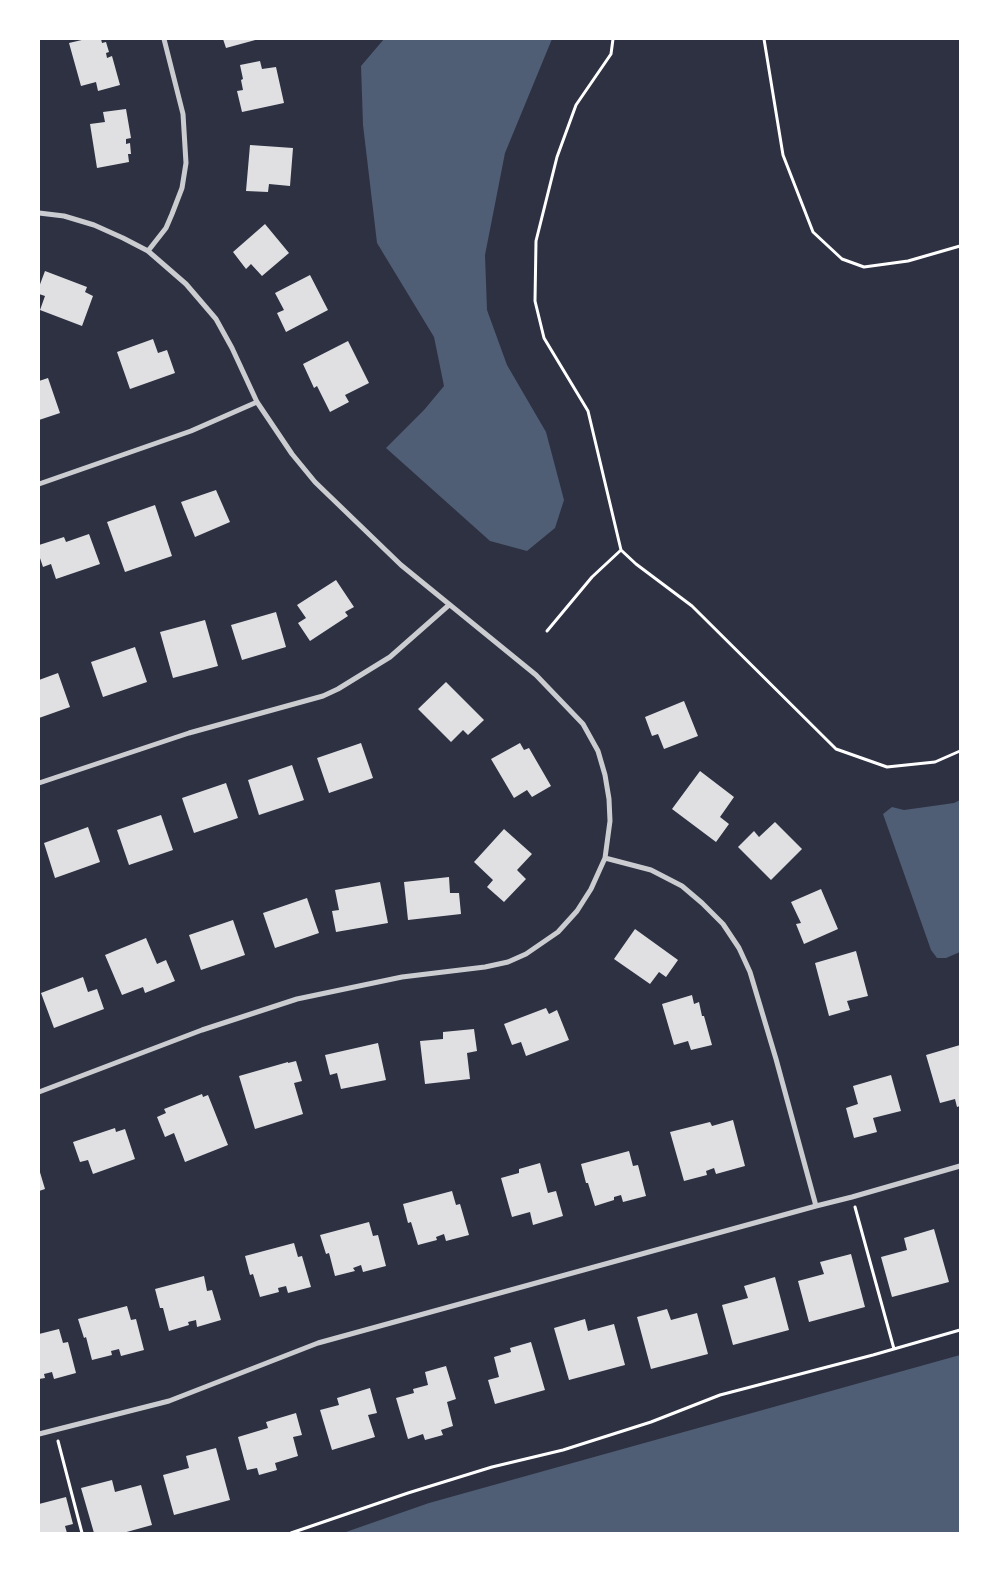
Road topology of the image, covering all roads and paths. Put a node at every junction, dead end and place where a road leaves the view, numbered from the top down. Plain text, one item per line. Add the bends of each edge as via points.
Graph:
1 (164, 39) edge
2 (613, 39) edge
3 (764, 39) edge
4 (39, 213) edge
5 (960, 246) edge
6 (148, 251) junction
7 (258, 402) junction
8 (39, 484) edge
9 (621, 550) junction
10 (449, 605) junction
11 (547, 631) dead end
12 (960, 751) edge
13 (39, 784) edge
14 (605, 858) junction
15 (39, 1092) edge
16 (960, 1166) edge
17 (852, 1197) junction
18 (816, 1206) junction
19 (960, 1330) edge
20 (894, 1349) junction
21 (56, 1430) junction
22 (39, 1434) edge
23 (82, 1533) edge
24 (291, 1533) edge

1 - 6 street via 183,114 186,163 182,188 166,228
2 - 9 path via 611,54 576,105 557,157 536,241 535,301 544,338 588,411
3 - 5 path via 783,155 813,232 842,260 864,267 908,261
4 - 6 street via 64,216 94,226
6 - 7 street via 186,284 216,319
7 - 8 street via 191,431
7 - 10 street via 315,482 401,565
9 - 11 path via 592,578
9 - 12 path via 692,606 836,749 887,767 935,762
10 - 13 street via 390,657 323,696 189,733
10 - 14 street via 536,675 582,724 598,751 608,791 610,821
14 - 15 street via 591,889 558,932 508,962 402,977 297,999 202,1030
14 - 18 street via 651,870 682,886 723,924 739,948 750,972 771,1042
16 - 17 street
17 - 18 street
17 - 20 path
18 - 21 street via 318,1343 169,1401
19 - 20 path
20 - 24 path via 720,1395 651,1422 408,1493
21 - 22 street
21 - 23 path

